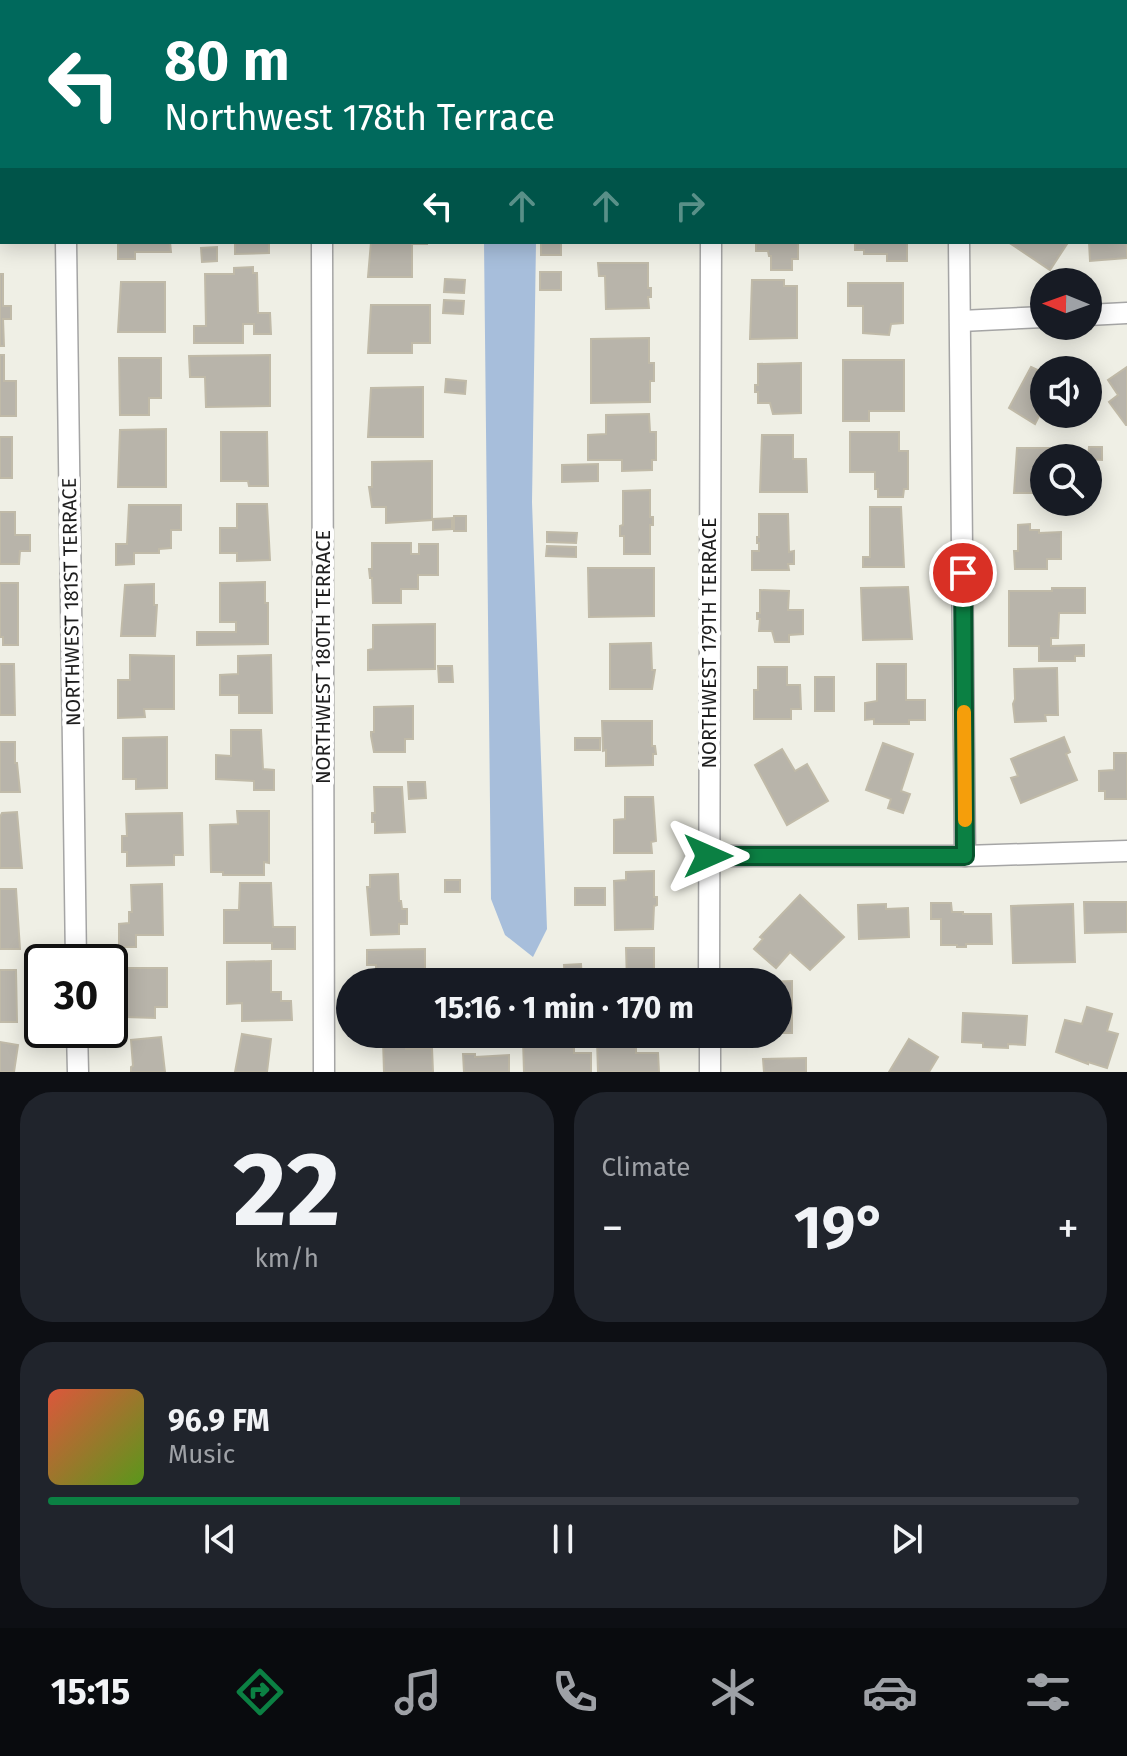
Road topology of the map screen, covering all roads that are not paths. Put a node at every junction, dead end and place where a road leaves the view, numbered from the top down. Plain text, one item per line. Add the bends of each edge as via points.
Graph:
1 (66, 244) edge
2 (322, 244) edge
3 (711, 244) edge
4 (959, 244) edge
5 (1127, 313) edge
6 (1102, 314) edge
7 (1030, 318) edge
8 (961, 321) junction
9 (1127, 851) edge
10 (708, 856) junction
11 (965, 856) junction
12 (76, 944) edge
13 (709, 968) edge
14 (77, 1048) edge
15 (710, 1048) edge
16 (78, 1072) edge
17 (324, 1072) edge
18 (710, 1072) edge

1 - 12 street, NORTHWEST 181ST TERRACE
2 - 17 street, NORTHWEST 180TH TERRACE
3 - 10 street, NORTHWEST 179TH TERRACE
4 - 8 street
5 - 6 street
7 - 8 street
8 - 11 street
9 - 11 street
10 - 11 street
10 - 13 street, NORTHWEST 179TH TERRACE
14 - 16 street
15 - 18 street

